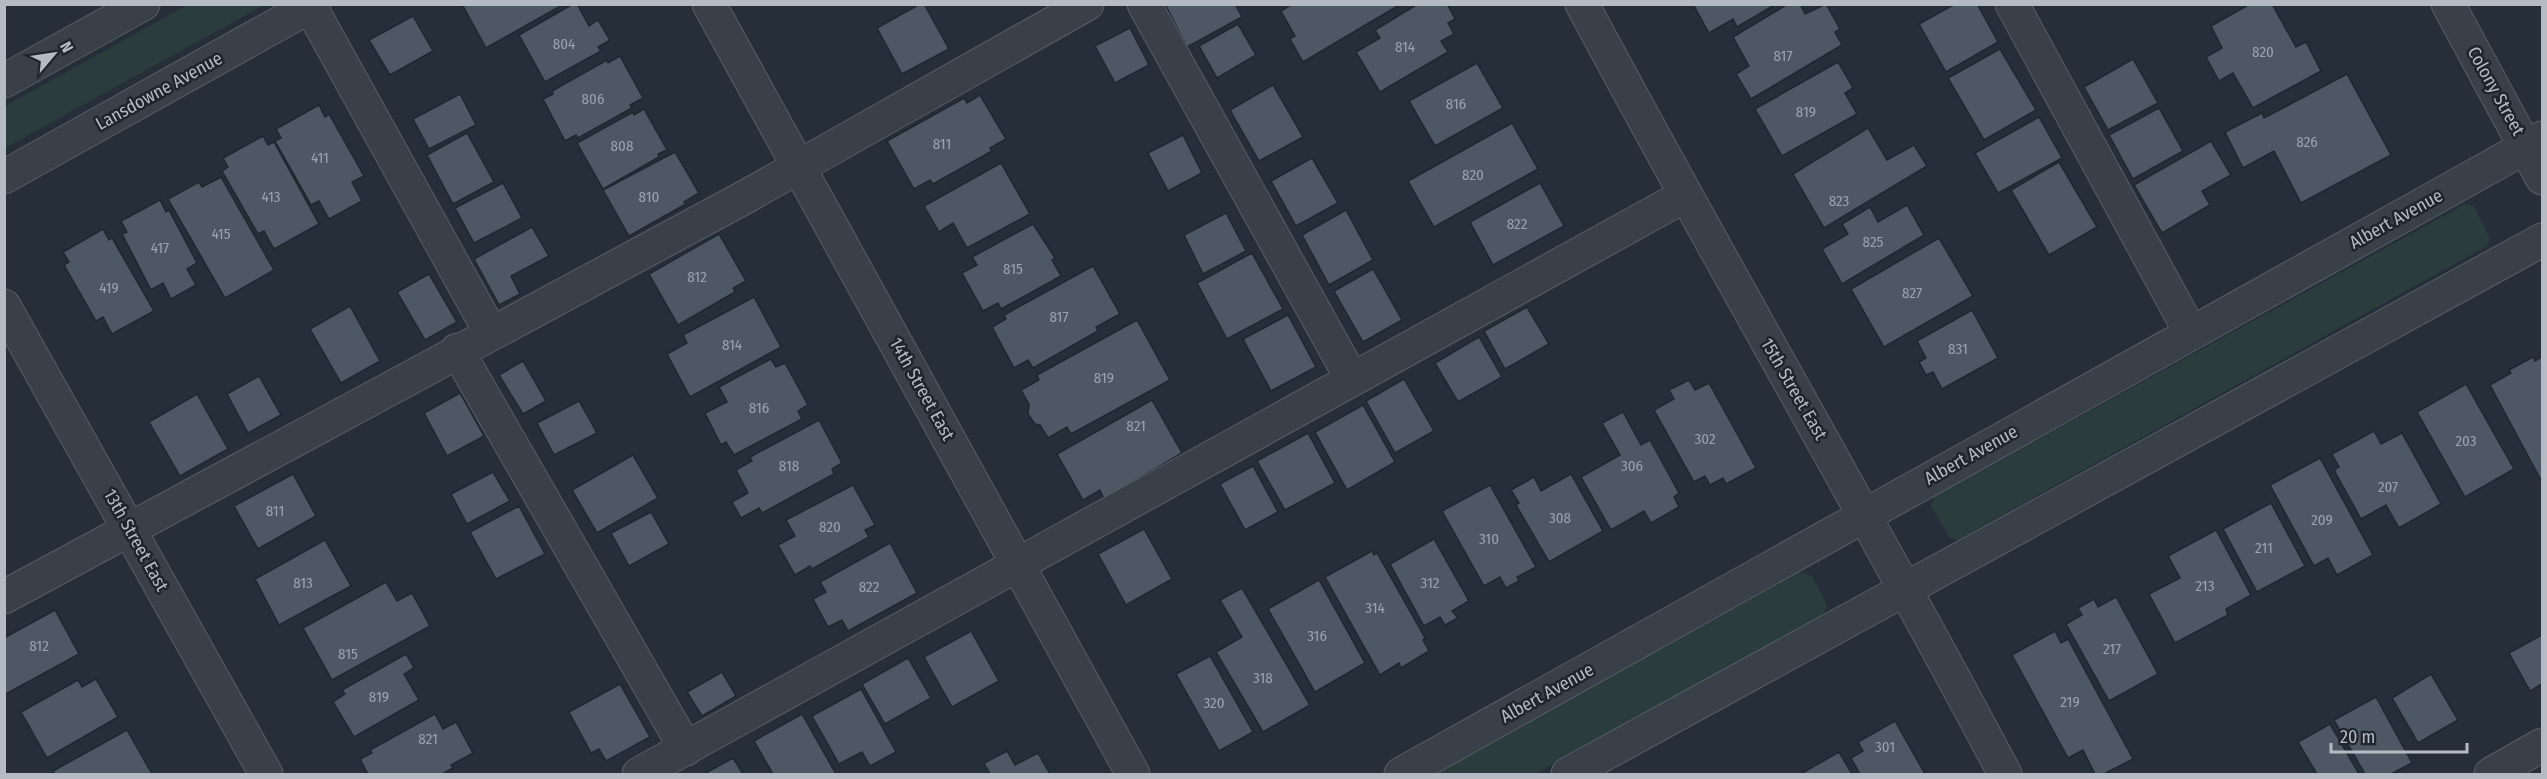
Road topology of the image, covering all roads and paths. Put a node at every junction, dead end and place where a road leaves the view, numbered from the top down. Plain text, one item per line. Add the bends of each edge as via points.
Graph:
1 (142, 4) edge
2 (710, 4) edge
3 (1087, 4) edge
4 (1144, 4) edge
5 (1582, 4) edge
6 (2012, 4) edge
7 (2448, 4) edge
8 (312, 5) edge
9 (4, 81) edge
10 (2534, 143) edge
11 (800, 165) junction
12 (4, 177) edge
13 (2542, 178) edge
14 (1684, 196) junction
15 (2542, 240) edge
16 (4, 306) edge
17 (491, 333) junction
18 (2191, 333) junction
19 (457, 350) junction
20 (1352, 379) junction
21 (1864, 514) junction
22 (130, 527) junction
23 (1017, 564) junction
24 (1907, 590) junction
25 (4, 597) edge
26 (2542, 745) edge
27 (686, 749) junction
28 (266, 774) edge
29 (639, 774) edge
30 (1133, 774) edge
31 (1401, 774) edge
32 (1568, 774) edge
33 (2005, 774) edge
34 (2490, 774) edge

1 - 9 street
2 - 11 street, 14th Street East
3 - 11 street
4 - 20 street
5 - 14 street, 15th Street East
6 - 18 street
7 - 10 street, Colony Street
8 - 12 street, Lansdowne Avenue
8 - 17 street
10 - 13 street, Colony Street
10 - 18 street, Albert Avenue
11 - 17 street
11 - 23 street, 14th Street East
14 - 20 street
14 - 21 street, 15th Street East
15 - 24 street
16 - 22 street, 13th Street East
17 - 19 street
18 - 21 street, Albert Avenue
19 - 22 street
19 - 27 street
20 - 23 street
21 - 24 street, 15th Street East
21 - 31 street, Albert Avenue
22 - 25 street
22 - 28 street, 13th Street East
23 - 27 street
23 - 30 street, 14th Street East
24 - 32 street
24 - 33 street, 15th Street East
26 - 34 street
27 - 29 street

